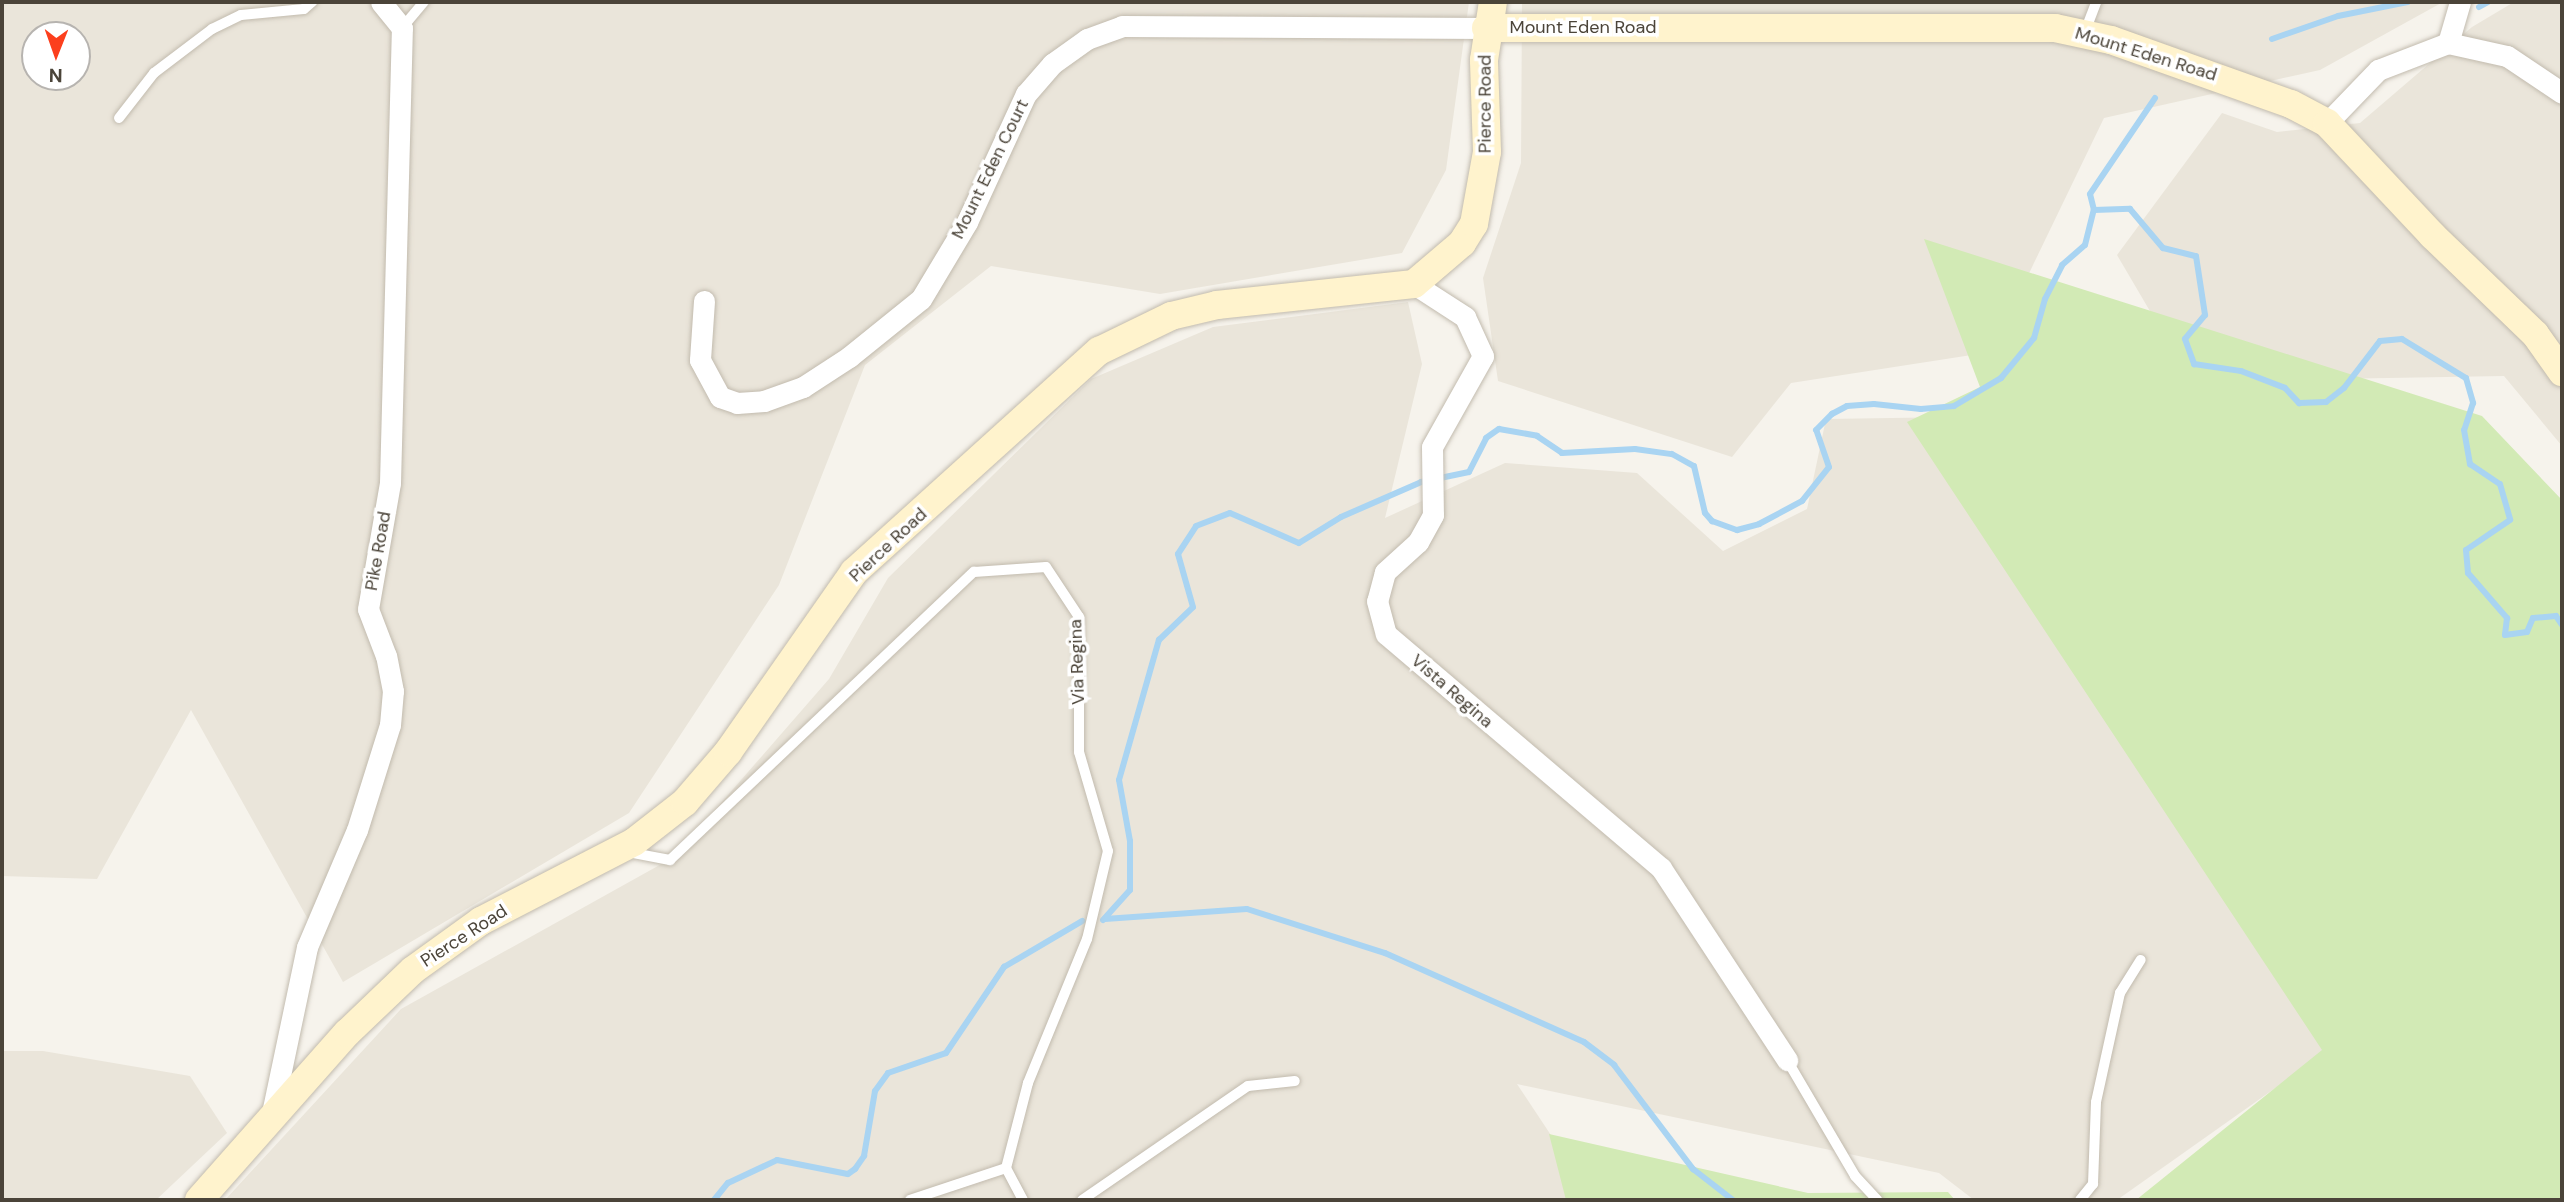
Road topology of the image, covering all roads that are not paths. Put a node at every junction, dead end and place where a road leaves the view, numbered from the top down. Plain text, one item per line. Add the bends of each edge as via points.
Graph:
1 (312, 2) edge
2 (381, 2) edge
3 (424, 2) edge
4 (2096, 2) edge
5 (2460, 2) edge
6 (1489, 15) edge
7 (402, 28) junction
8 (2084, 34) junction
9 (2448, 43) junction
10 (2562, 93) edge
11 (118, 118) dead end
12 (2327, 123) junction
13 (1414, 284) junction
14 (704, 301) dead end
15 (2562, 372) edge
16 (618, 850) junction
17 (2141, 960) dead end
18 (1787, 1060) joint
19 (1295, 1081) dead end
20 (268, 1126) junction
21 (1006, 1168) junction
22 (199, 1200) edge
23 (910, 1200) edge
24 (1023, 1200) edge
25 (1083, 1200) edge
26 (1877, 1200) edge
27 (2080, 1200) edge

1 - 11 lane via 304,9 242,15 212,29 154,73
2 - 7 street
3 - 7 lane
4 - 8 lane
5 - 9 street
6 - 8 street, Mount Eden Road via 2042,27
6 - 13 street, Pierce Road via 1487,152 1474,224 1462,243
6 - 14 street, Mount Eden Court via 1122,26 1087,39 1052,64 1026,94 967,222 921,299 849,357 803,387 764,401 737,403 720,397 701,360
7 - 20 street, Pike Road via 390,483 369,609 393,691 390,725 357,830 307,947
8 - 12 street, Mount Eden Road via 2226,79
9 - 10 street via 2507,56
9 - 12 street via 2378,69
12 - 15 street, Mount Eden Road via 2432,236 2535,334
13 - 16 street, Pierce Road via 1217,305 1171,316 1099,351 854,572 719,762 685,802
13 - 18 street, Vista Regina via 1465,317 1483,356 1432,447 1433,515 1418,542 1385,572 1377,601 1386,634 1661,868
16 - 20 street, Pierce Road via 481,921 413,970 347,1033
16 - 21 lane, Via Regina via 670,860 974,572 1046,567 1079,617 1079,752 1108,851 1087,939 1028,1083
17 - 27 lane via 2120,993 2096,1102 2093,1184
18 - 26 lane via 1855,1176
19 - 25 lane via 1248,1086
20 - 22 street, Pierce Road
21 - 23 lane
21 - 24 lane

